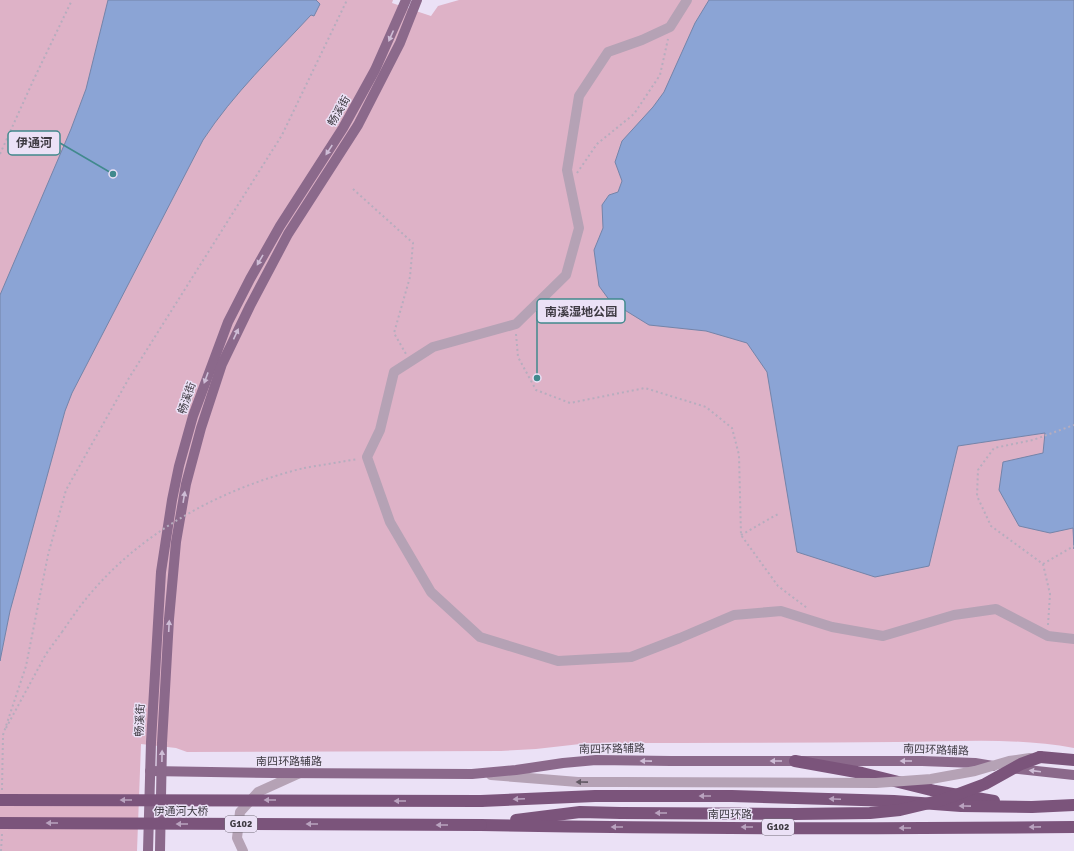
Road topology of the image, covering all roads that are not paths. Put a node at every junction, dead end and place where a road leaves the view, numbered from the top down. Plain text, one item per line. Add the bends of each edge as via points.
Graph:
1 (406, 0) edge
2 (418, 0) edge
3 (687, 0) edge
4 (1074, 639) edge
5 (1040, 757) junction
6 (1074, 760) edge
7 (795, 761) junction
8 (150, 771) junction
9 (161, 771) junction
10 (300, 773) junction
11 (472, 774) junction
12 (1074, 775) edge
13 (1, 798) edge
14 (544, 798) junction
15 (1069, 806) edge
16 (615, 813) junction
17 (1, 825) edge
18 (482, 825) junction
19 (1074, 827) edge
20 (148, 851) edge
21 (160, 851) edge
22 (243, 851) edge

1 -> 8 main road, 畅溪街 via 375,70 343,128 280,226 250,279 228,322 193,416 173,493 161,572
9 -> 2 main road, 畅溪街 via 176,542 186,484 222,364 288,234 358,124 400,43
3 - 4 street via 670,27 608,52 578,96 567,170 579,228 566,275 516,324 433,347 394,372 380,430 367,457 390,522 431,592 480,637 558,661 631,657 734,615 781,611 832,627 883,636 954,615 996,609 1048,636
5 - 6 highway
5 -> 11 street, bridge via 1009,761 975,771 931,779 876,783 578,782
5 -> 16 highway, bridge via 1021,764 985,784 942,800 900,810 794,814
7 -> 11 main road, 南四环路辅路 via 596,760
12 -> 7 main road, 南四环路辅路 via 953,762
7 - 15 highway via 862,773 935,791 992,800
8 - 9 main road, 南四环路辅路
8 - 20 main road, 畅溪街
9 - 10 main road, 南四环路辅路
9 - 21 main road, 畅溪街
10 - 11 main road, 南四环路辅路
10 - 22 street via 258,792 240,812 237,838
14 -> 13 highway, bridge via 481,801
15 -> 14 highway via 960,806 740,796
14 - 16 highway
16 - 18 highway via 580,812
18 -> 17 highway, 伊通河大桥 / G102, bridge
19 -> 18 highway, 南四环路 / G102 via 945,829

